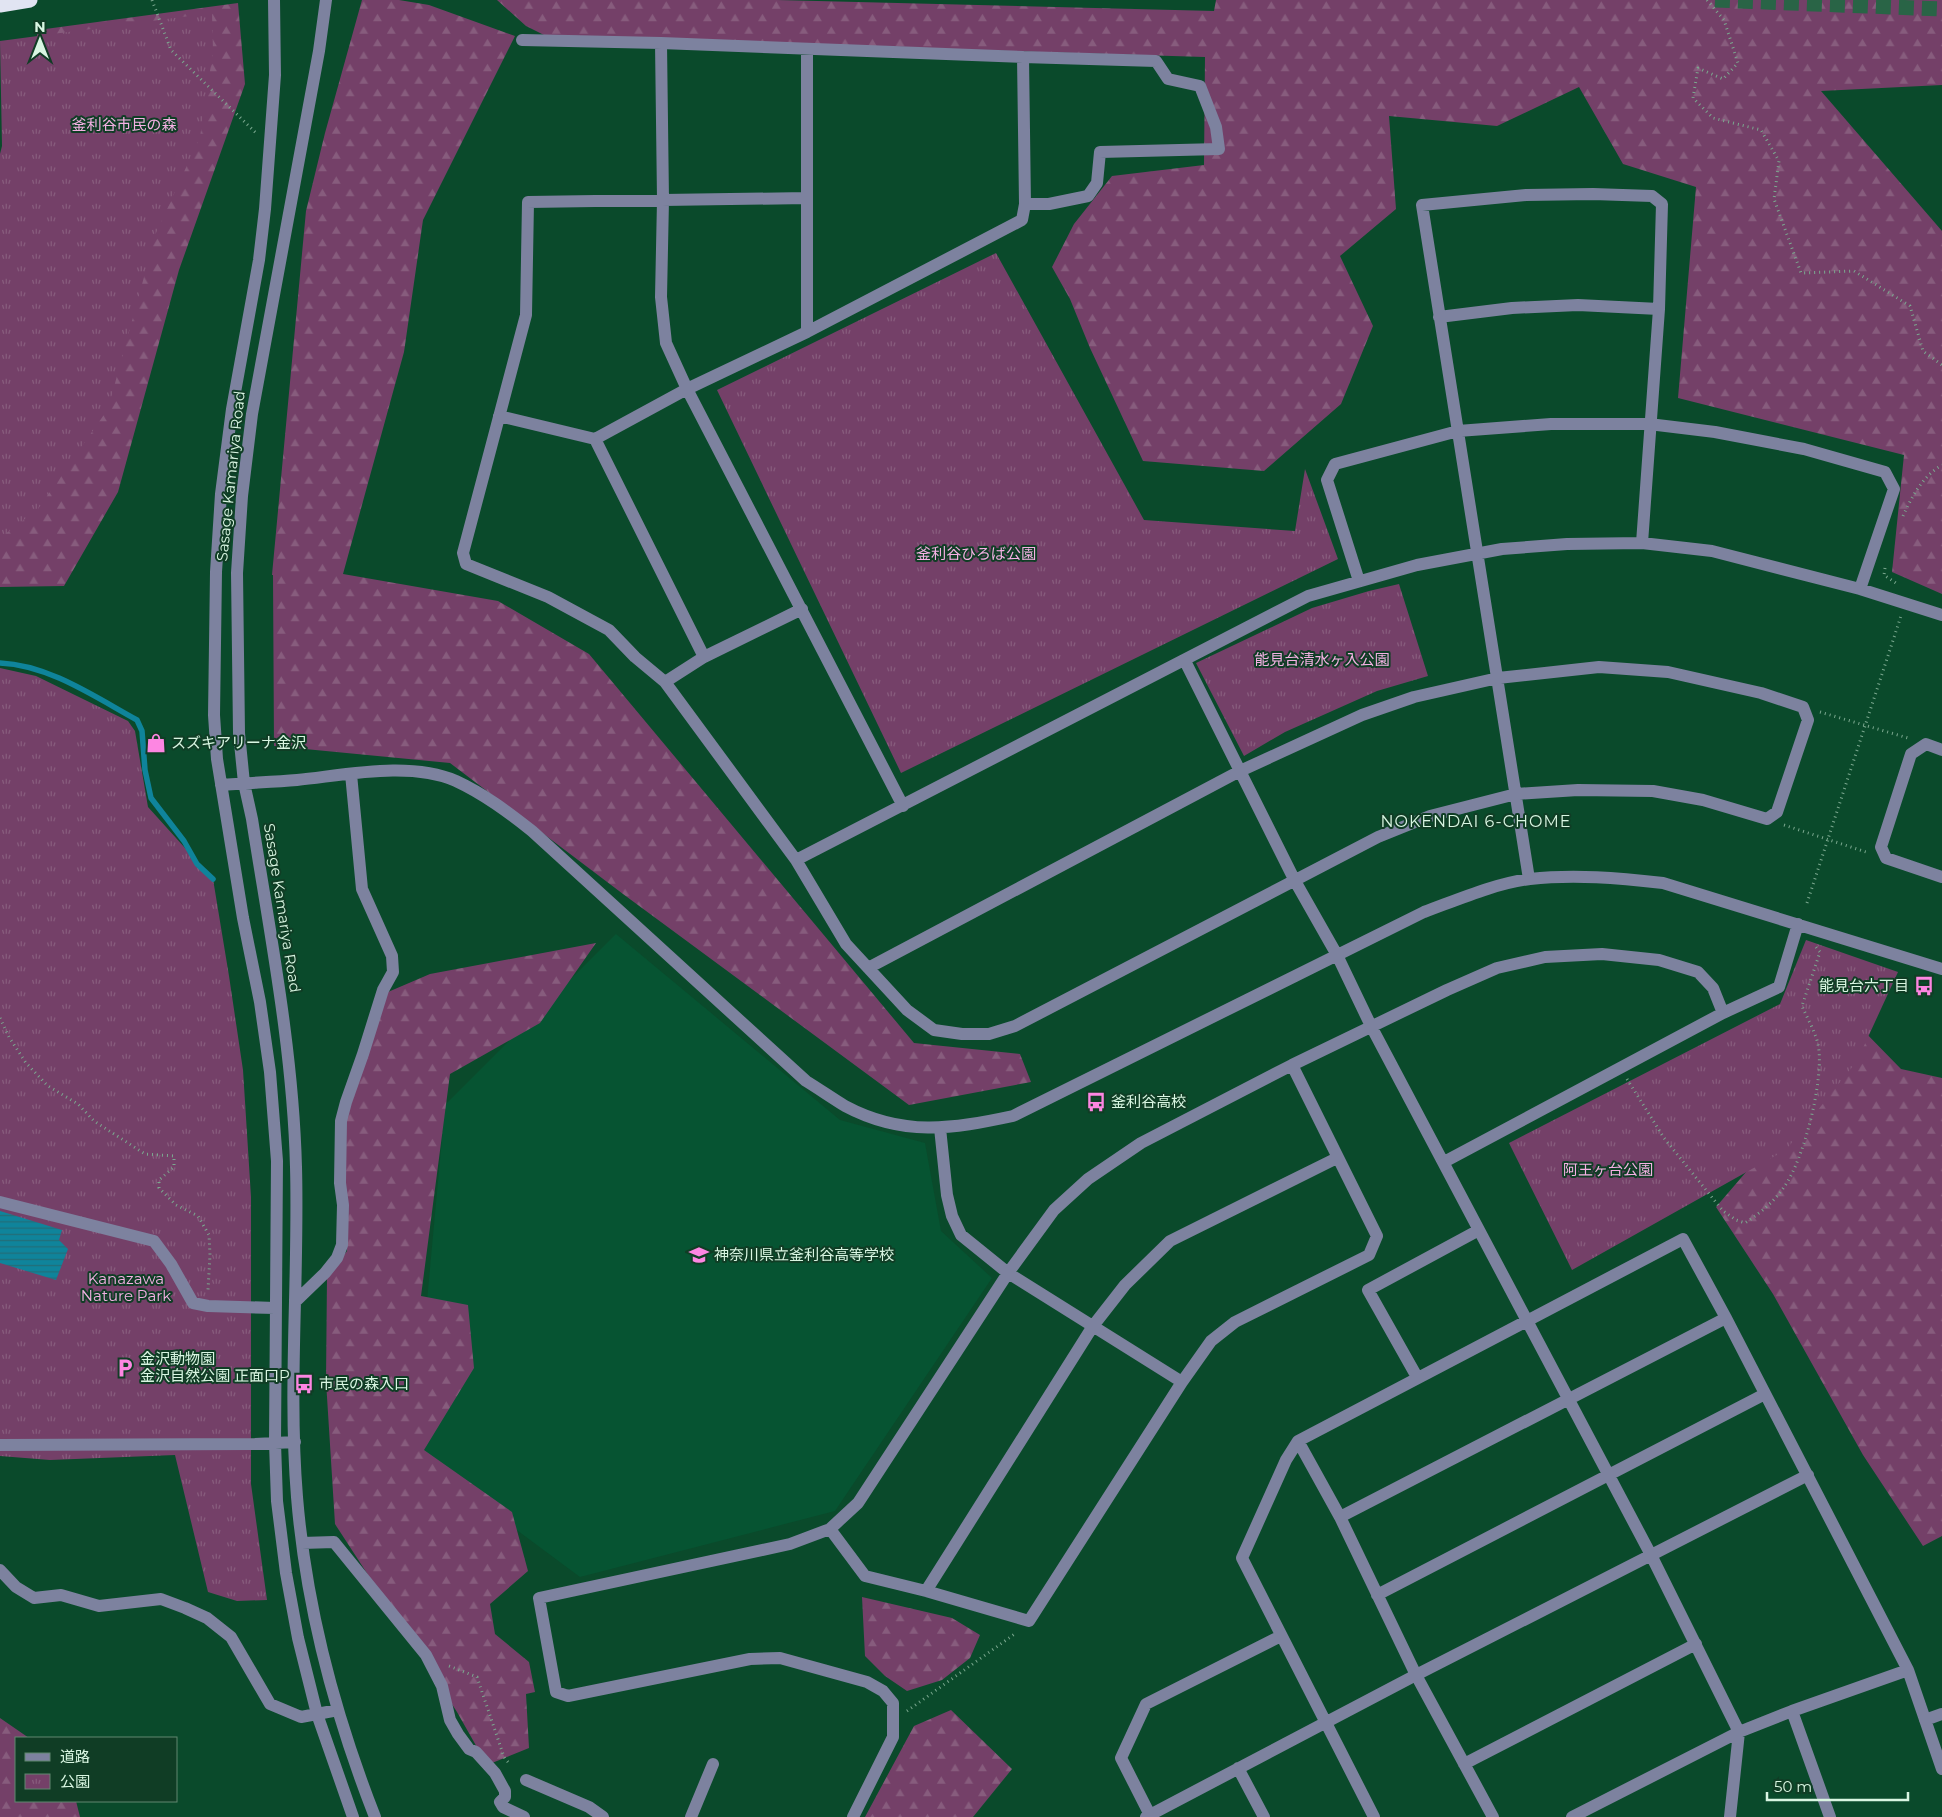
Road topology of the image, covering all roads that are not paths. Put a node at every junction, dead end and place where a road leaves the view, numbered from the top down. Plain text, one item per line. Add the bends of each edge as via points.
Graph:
1 (30, 0) edge
2 (274, 0) edge
3 (326, 0) edge
4 (0, 5) edge
5 (522, 40) dead end
6 (661, 43) junction
7 (807, 49) junction
8 (1022, 57) junction
9 (806, 198) junction
10 (663, 200) junction
11 (1025, 204) junction
12 (1658, 309) junction
13 (1439, 317) junction
14 (807, 332) junction
15 (687, 389) junction
16 (499, 416) junction
17 (1649, 424) junction
18 (1458, 431) junction
19 (595, 439) junction
20 (1642, 543) junction
21 (1476, 553) junction
22 (1358, 581) junction
23 (1860, 589) junction
24 (802, 609) junction
25 (1942, 616) edge
26 (704, 657) junction
27 (1184, 661) junction
28 (1498, 678) junction
29 (665, 682) junction
30 (1942, 750) edge
31 (1240, 771) junction
32 (351, 774) junction
33 (244, 784) junction
34 (221, 785) junction
35 (1516, 794) junction
36 (903, 806) junction
37 (796, 860) junction
38 (1942, 877) edge
39 (1528, 879) junction
40 (1295, 881) junction
41 (1798, 924) junction
42 (1337, 955) junction
43 (868, 968) junction
44 (1942, 969) edge
45 (1723, 1013) junction
46 (1371, 1026) junction
47 (1292, 1065) junction
48 (940, 1128) junction
49 (1337, 1158) junction
50 (1444, 1162) junction
51 (0, 1202) edge
52 (1479, 1230) junction
53 (1008, 1273) junction
54 (295, 1302) junction
55 (275, 1308) junction
56 (1726, 1318) junction
57 (1527, 1321) junction
58 (1093, 1326) junction
59 (1417, 1377) junction
60 (1182, 1382) junction
61 (1765, 1394) junction
62 (1569, 1400) junction
63 (1298, 1441) junction
64 (295, 1442) junction
65 (275, 1443) junction
66 (0, 1445) edge
67 (1808, 1475) junction
68 (1608, 1477) junction
69 (1340, 1517) junction
70 (830, 1529) junction
71 (302, 1543) junction
72 (1651, 1555) junction
73 (0, 1570) edge
74 (926, 1591) junction
75 (1377, 1595) junction
76 (1281, 1636) junction
77 (1696, 1644) junction
78 (1908, 1670) junction
79 (1416, 1675) junction
80 (338, 1710) junction
81 (1792, 1711) junction
82 (317, 1714) junction
83 (1942, 1714) edge
84 (1925, 1720) junction
85 (1326, 1723) junction
86 (1739, 1732) junction
87 (713, 1764) dead end
88 (1464, 1764) junction
89 (1238, 1768) junction
90 (1942, 1769) edge
91 (526, 1780) road end
92 (1149, 1816) edge
93 (353, 1817) edge
94 (375, 1817) edge
95 (524, 1817) edge
96 (603, 1817) edge
97 (691, 1817) edge
98 (853, 1817) edge
99 (1264, 1817) edge
100 (1374, 1817) edge
101 (1493, 1817) edge
102 (1572, 1817) edge
103 (1730, 1817) edge
104 (1830, 1817) edge

1 - 4 highway
2 - 34 street, Sasage Kamariya Road via 275,75 266,209 221,494 216,572 214,715
3 - 33 street, Sasage Kamariya Road via 252,414 242,496 236,573 239,733
5 - 6 street
6 - 7 street
6 - 10 street
7 - 8 street
7 - 9 street
8 - 11 street
8 - 11 street via 1156,61 1168,79 1200,86 1216,127 1218,149 1100,152 1097,183 1088,196 1049,204
9 - 10 street
9 - 14 street
10 - 15 street via 663,324 666,343
10 - 16 street via 528,202 526,314
11 - 14 street via 1022,220
12 - 13 street via 1560,306
12 - 13 street via 1662,204 1652,196 1526,196 1422,206
12 - 17 street
13 - 18 street
14 - 15 street
15 - 19 street
15 - 24 street
16 - 19 street
16 - 29 street via 463,553 466,564 548,597 609,630 634,657
17 - 18 street via 1551,424
17 - 20 street
17 - 23 street via 1715,432 1804,449 1885,472 1894,488
18 - 21 street
18 - 22 street via 1335,464 1327,480
19 - 26 street
20 - 21 street via 1567,544
20 - 23 street via 1712,551
21 - 22 street
21 - 28 street
22 - 27 street via 1308,596
23 - 25 street
24 - 26 street
24 - 36 street
26 - 29 street
27 - 31 street
27 - 36 street
28 - 31 street via 1414,697 1362,715
28 - 35 street
28 - 35 street via 1599,667 1668,672 1761,693 1803,707 1808,720 1777,812 1767,819 1703,800 1653,791 1578,790
29 - 37 street
30 - 38 street via 1926,744 1911,754 1882,848 1890,860
31 - 40 street
31 - 43 street
32 - 33 street
32 - 48 street via 422,772 455,781 495,802 532,831 806,1080 845,1106 872,1117 902,1126
32 - 54 street via 362,889 392,956 393,972 383,990 342,1120 342,1245 325,1273
33 - 34 street
33 - 54 street, Sasage Kamariya Road via 285,1035 292,1102 296,1166
34 - 55 street, Sasage Kamariya Road via 270,1072 277,1162
35 - 39 street
35 - 40 street via 1430,816 1378,838
36 - 37 street
37 - 43 street via 846,944
39 - 41 street via 1574,876 1663,883
39 - 42 street via 1478,892 1424,912
40 - 42 street
40 - 43 street via 1015,1026 989,1034 934,1030 907,1010
41 - 44 street
41 - 45 street via 1779,987
42 - 46 street
42 - 48 street via 1013,1116
45 - 46 street via 1713,988 1698,972 1659,960 1602,954 1545,957 1497,968
45 - 50 street
46 - 47 street
46 - 50 street
47 - 49 street
47 - 53 street via 1141,1143 1088,1179 1054,1210
48 - 53 street via 952,1216 961,1235
49 - 58 street via 1170,1241 1125,1286
49 - 60 street via 1377,1236 1369,1254 1235,1322 1211,1341
50 - 52 street
51 - 55 street via 154,1241 193,1303
52 - 57 street
52 - 59 street via 1368,1290
53 - 58 street
53 - 70 street via 858,1503
54 - 64 street, Sasage Kamariya Road
55 - 65 street, Sasage Kamariya Road
56 - 57 street via 1683,1239
56 - 61 street
56 - 62 street
57 - 59 street
57 - 62 street
58 - 60 street
58 - 74 street
59 - 63 street
60 - 74 street via 1029,1621
61 - 67 street
61 - 68 street
62 - 68 street
62 - 69 street
63 - 69 street
63 - 76 street via 1286,1460 1242,1558
64 - 65 street
64 - 71 street, Sasage Kamariya Road
65 - 66 street
65 - 82 street, Sasage Kamariya Road via 286,1572
67 - 72 street
67 - 78 street
68 - 72 street
68 - 75 street
69 - 75 street
70 - 74 street via 865,1576
70 - 98 street via 790,1544 539,1598 556,1692 568,1696 750,1659 780,1658 867,1682 882,1691 893,1703 893,1737
71 - 80 street, Sasage Kamariya Road via 320,1641
71 - 95 street via 334,1542 426,1655 442,1686 450,1720 458,1734 495,1773 505,1791 500,1802
72 - 77 street
72 - 79 street
73 - 82 street via 16,1587 34,1598 61,1595 99,1606 160,1599 185,1608 207,1618 231,1637 270,1704 301,1717
75 - 79 street
76 - 85 street
76 - 92 street via 1146,1704 1121,1758
77 - 86 street
77 - 88 street
78 - 81 street
78 - 84 street
79 - 85 street
79 - 88 street
80 - 82 street
80 - 94 street, Sasage Kamariya Road
81 - 86 street
81 - 104 street
82 - 93 street, Sasage Kamariya Road
83 - 84 street
84 - 90 street
85 - 89 street
85 - 100 street
86 - 102 street
86 - 103 street
87 - 97 street
88 - 101 street
89 - 92 street
89 - 99 street
91 - 96 street via 589,1806

